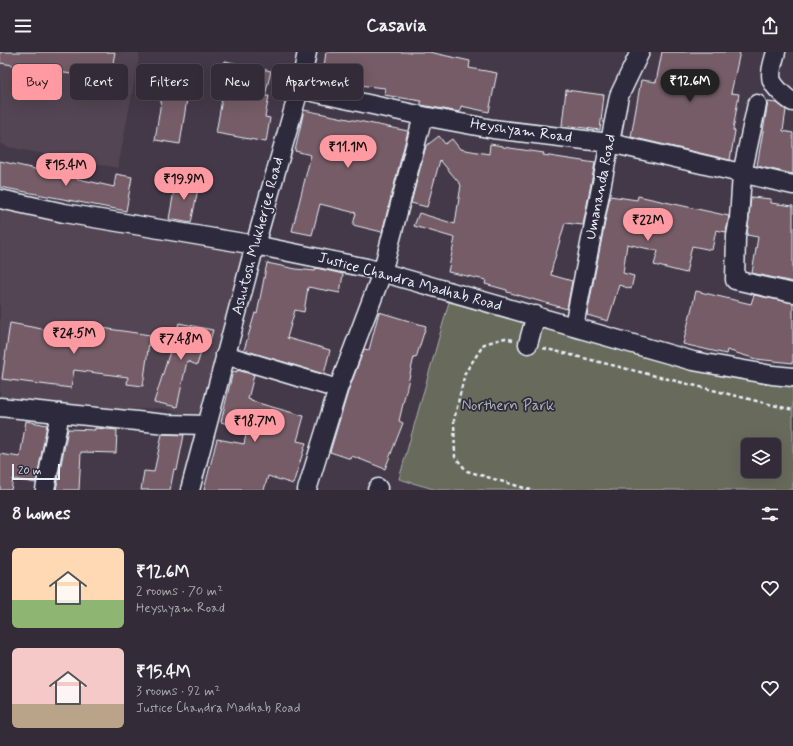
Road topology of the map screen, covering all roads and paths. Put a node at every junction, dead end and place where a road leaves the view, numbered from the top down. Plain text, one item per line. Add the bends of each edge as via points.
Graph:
1 (307, 52) edge
2 (640, 52) edge
3 (776, 52) edge
4 (304, 64) edge
5 (296, 100) edge
6 (350, 100) edge
7 (793, 102) edge
8 (757, 104) dead end
9 (423, 116) junction
10 (610, 143) junction
11 (742, 174) junction
12 (793, 185) edge
13 (0, 200) edge
14 (255, 245) junction
15 (382, 273) junction
16 (793, 293) edge
17 (536, 315) junction
18 (574, 326) junction
19 (528, 344) junction
20 (225, 355) junction
21 (793, 377) edge
22 (338, 389) junction
23 (0, 407) edge
24 (793, 410) edge
25 (60, 413) junction
26 (206, 426) junction
27 (45, 490) edge
28 (190, 490) edge
29 (307, 490) edge
30 (531, 490) edge

1 - 4 street, Ashutosh Mukherjee Road
2 - 10 street, Umananda Road via 619,96
3 - 7 street via 772,81 787,99
5 - 14 street, Ashutosh Mukherjee Road
6 - 9 street, Heyshyam Road
8 - 11 street
9 - 10 street, Heyshyam Road via 493,129
9 - 15 street
10 - 11 street, Heyshyam Road
10 - 18 street, Umananda Road
11 - 12 street, Heyshyam Road
11 - 16 street via 735,280
13 - 14 street, Justice Chandra Madhab Road via 64,214
14 - 15 street, Justice Chandra Madhab Road
14 - 20 street, Ashutosh Mukherjee Road
15 - 17 street, Justice Chandra Madhab Road
15 - 22 street
17 - 18 street, Justice Chandra Madhab Road
17 - 19 street
18 - 21 street, Justice Chandra Madhab Road via 693,360
19 - 24 path
19 - 30 path via 505,338 484,344 465,373 454,427 455,457 467,472
20 - 22 street
20 - 26 street, Ashutosh Mukherjee Road
22 - 29 street
23 - 25 street
25 - 26 street
25 - 27 street
26 - 28 street, Ashutosh Mukherjee Road

